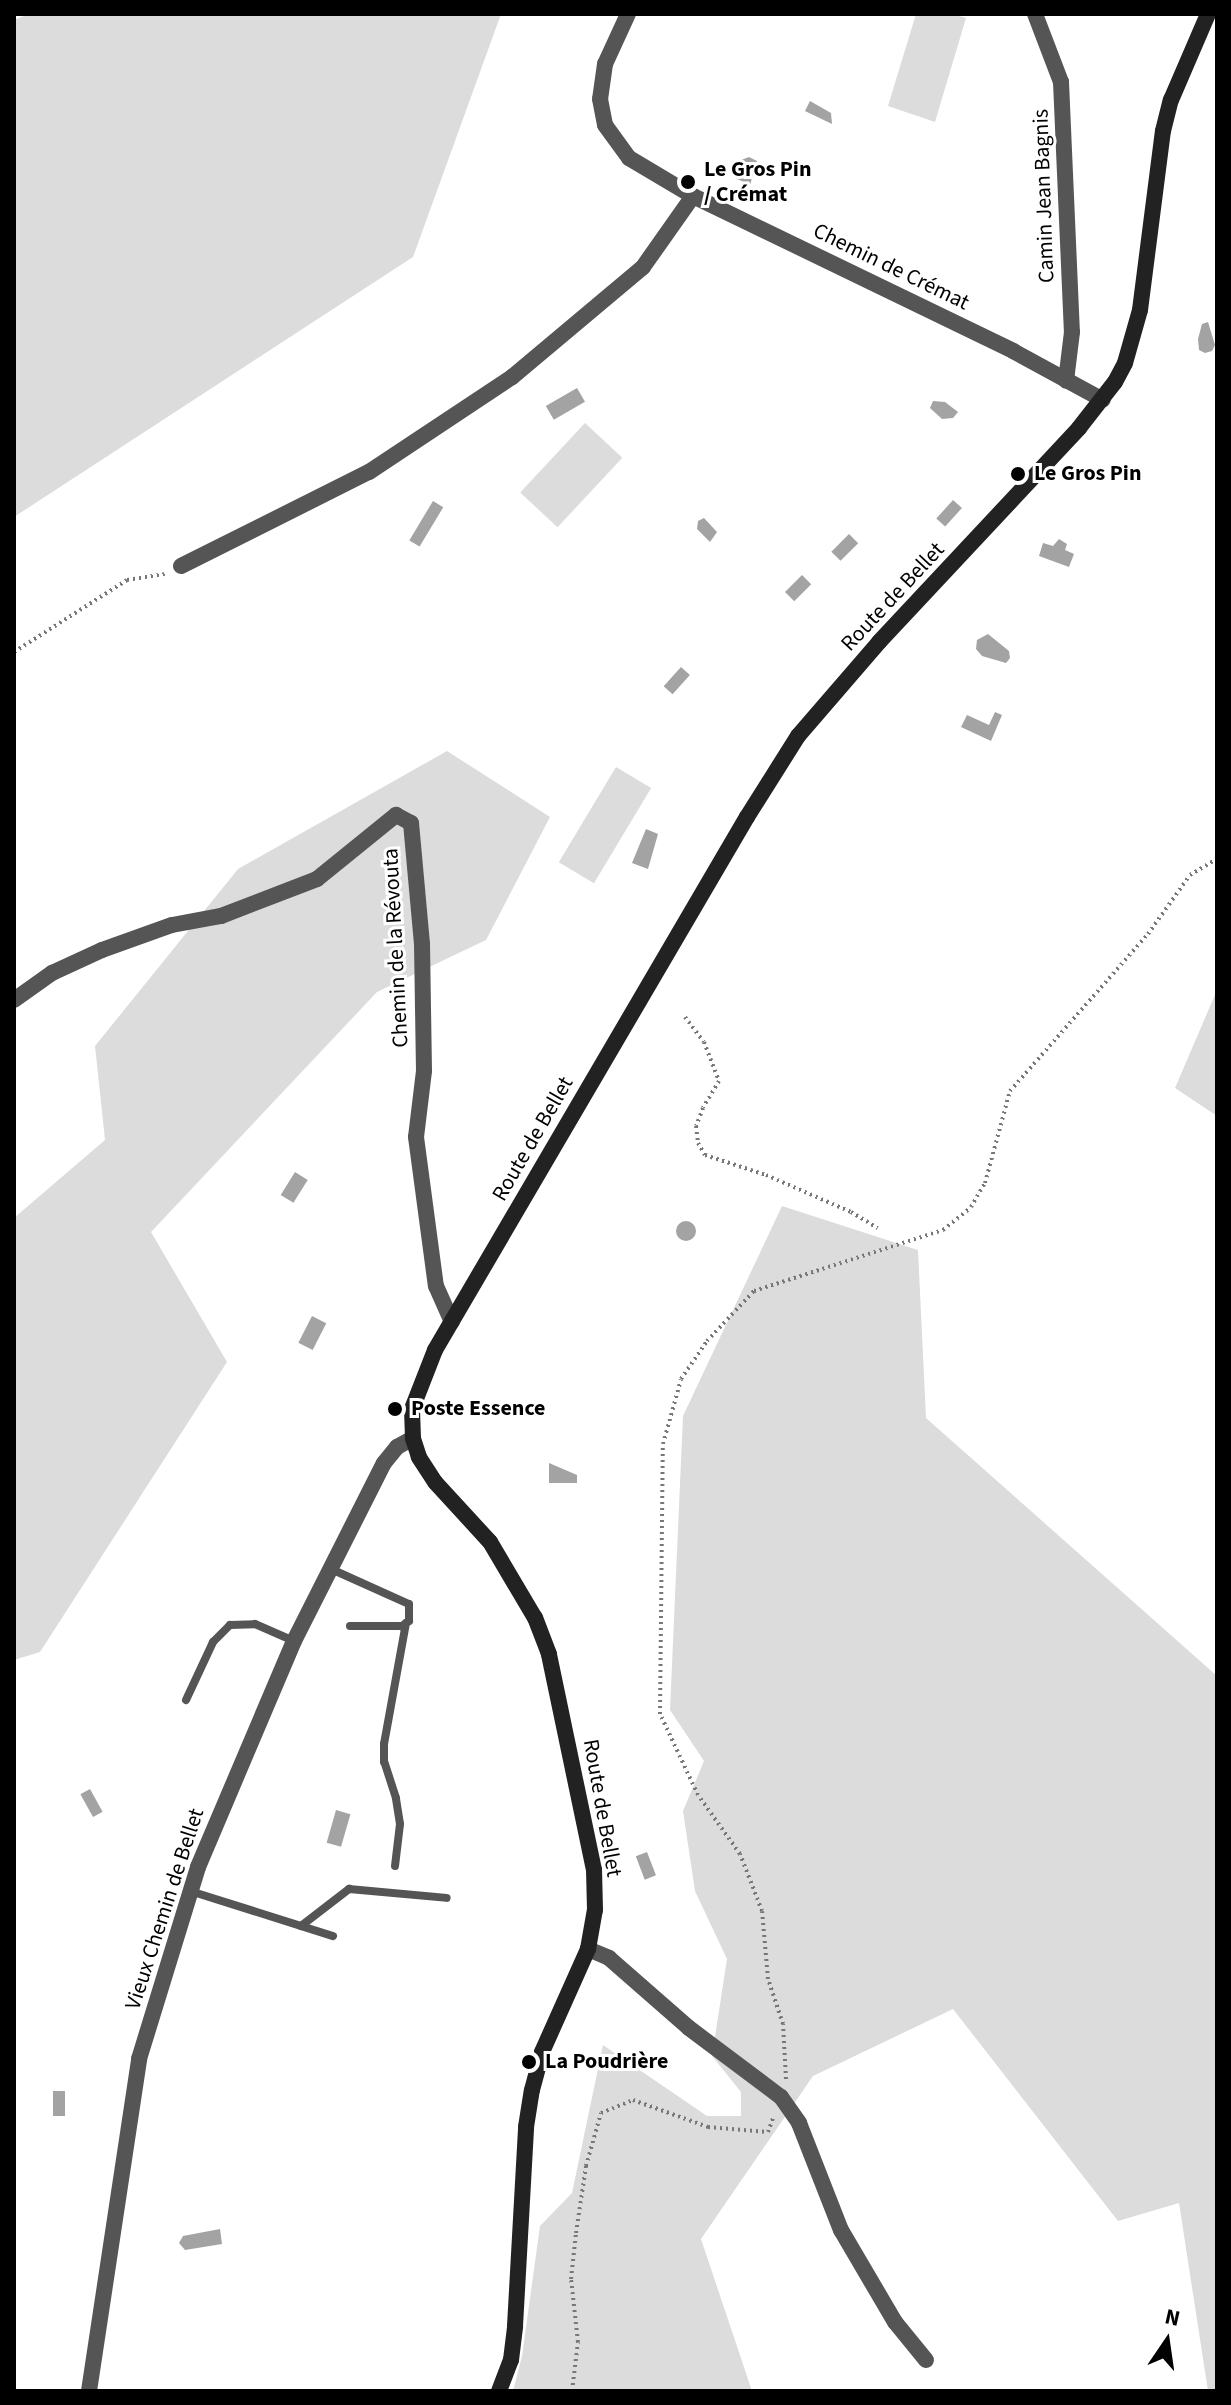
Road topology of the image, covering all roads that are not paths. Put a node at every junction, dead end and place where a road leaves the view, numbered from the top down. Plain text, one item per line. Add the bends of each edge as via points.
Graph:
1 (628, 14) edge
2 (1035, 14) edge
3 (1208, 14) edge
4 (693, 196) junction
5 (1066, 381) junction
6 (1103, 400) junction
7 (181, 566) road end
8 (14, 1000) edge
9 (452, 1322) junction
10 (413, 1438) junction
11 (331, 1569) junction
12 (406, 1623) junction
13 (350, 1626) dead end
14 (294, 1641) junction
15 (186, 1700) dead end
16 (395, 1866) dead end
17 (190, 1891) junction
18 (447, 1898) dead end
19 (301, 1926) junction
20 (333, 1936) dead end
21 (588, 1949) junction
22 (926, 2360) dead end
23 (89, 2391) edge
24 (499, 2391) edge

1 - 4 street, Chemin de Crémat via 601,80 605,125 629,158
2 - 5 street, Camin Jean Bagnis via 1061,82 1072,332
3 - 6 main road, Route de Bellet via 1171,100 1134,335
4 - 5 street, Chemin de Crémat
4 - 7 street via 643,267 512,377 369,472
5 - 6 street, Chemin de Crémat
6 - 9 main road, Route de Bellet via 798,736
8 - 9 street, Chemin de la Révouta via 52,973 102,950 172,925 221,916 317,879 396,815 411,823 422,944 424,1071 416,1137 436,1286
9 - 10 main road, Route de Bellet via 412,1409
10 - 11 street, Vieux Chemin de Bellet via 384,1463
10 - 21 main road, Route de Bellet via 435,1482 502,1558 549,1654 594,1870 595,1910
11 - 12 lane via 409,1604
11 - 14 street, Vieux Chemin de Bellet
12 - 13 lane
12 - 16 lane via 384,1744 400,1824
14 - 15 lane via 255,1624 230,1625 213,1642
14 - 17 street, Vieux Chemin de Bellet
17 - 19 lane
17 - 23 street, Vieux Chemin de Bellet via 139,2059
18 - 19 lane via 349,1889
19 - 20 lane
21 - 22 street via 609,1958 689,2028 781,2097 799,2123 841,2230 895,2322
21 - 24 main road, Route de Bellet via 542,2052 532,2090 514,2337

